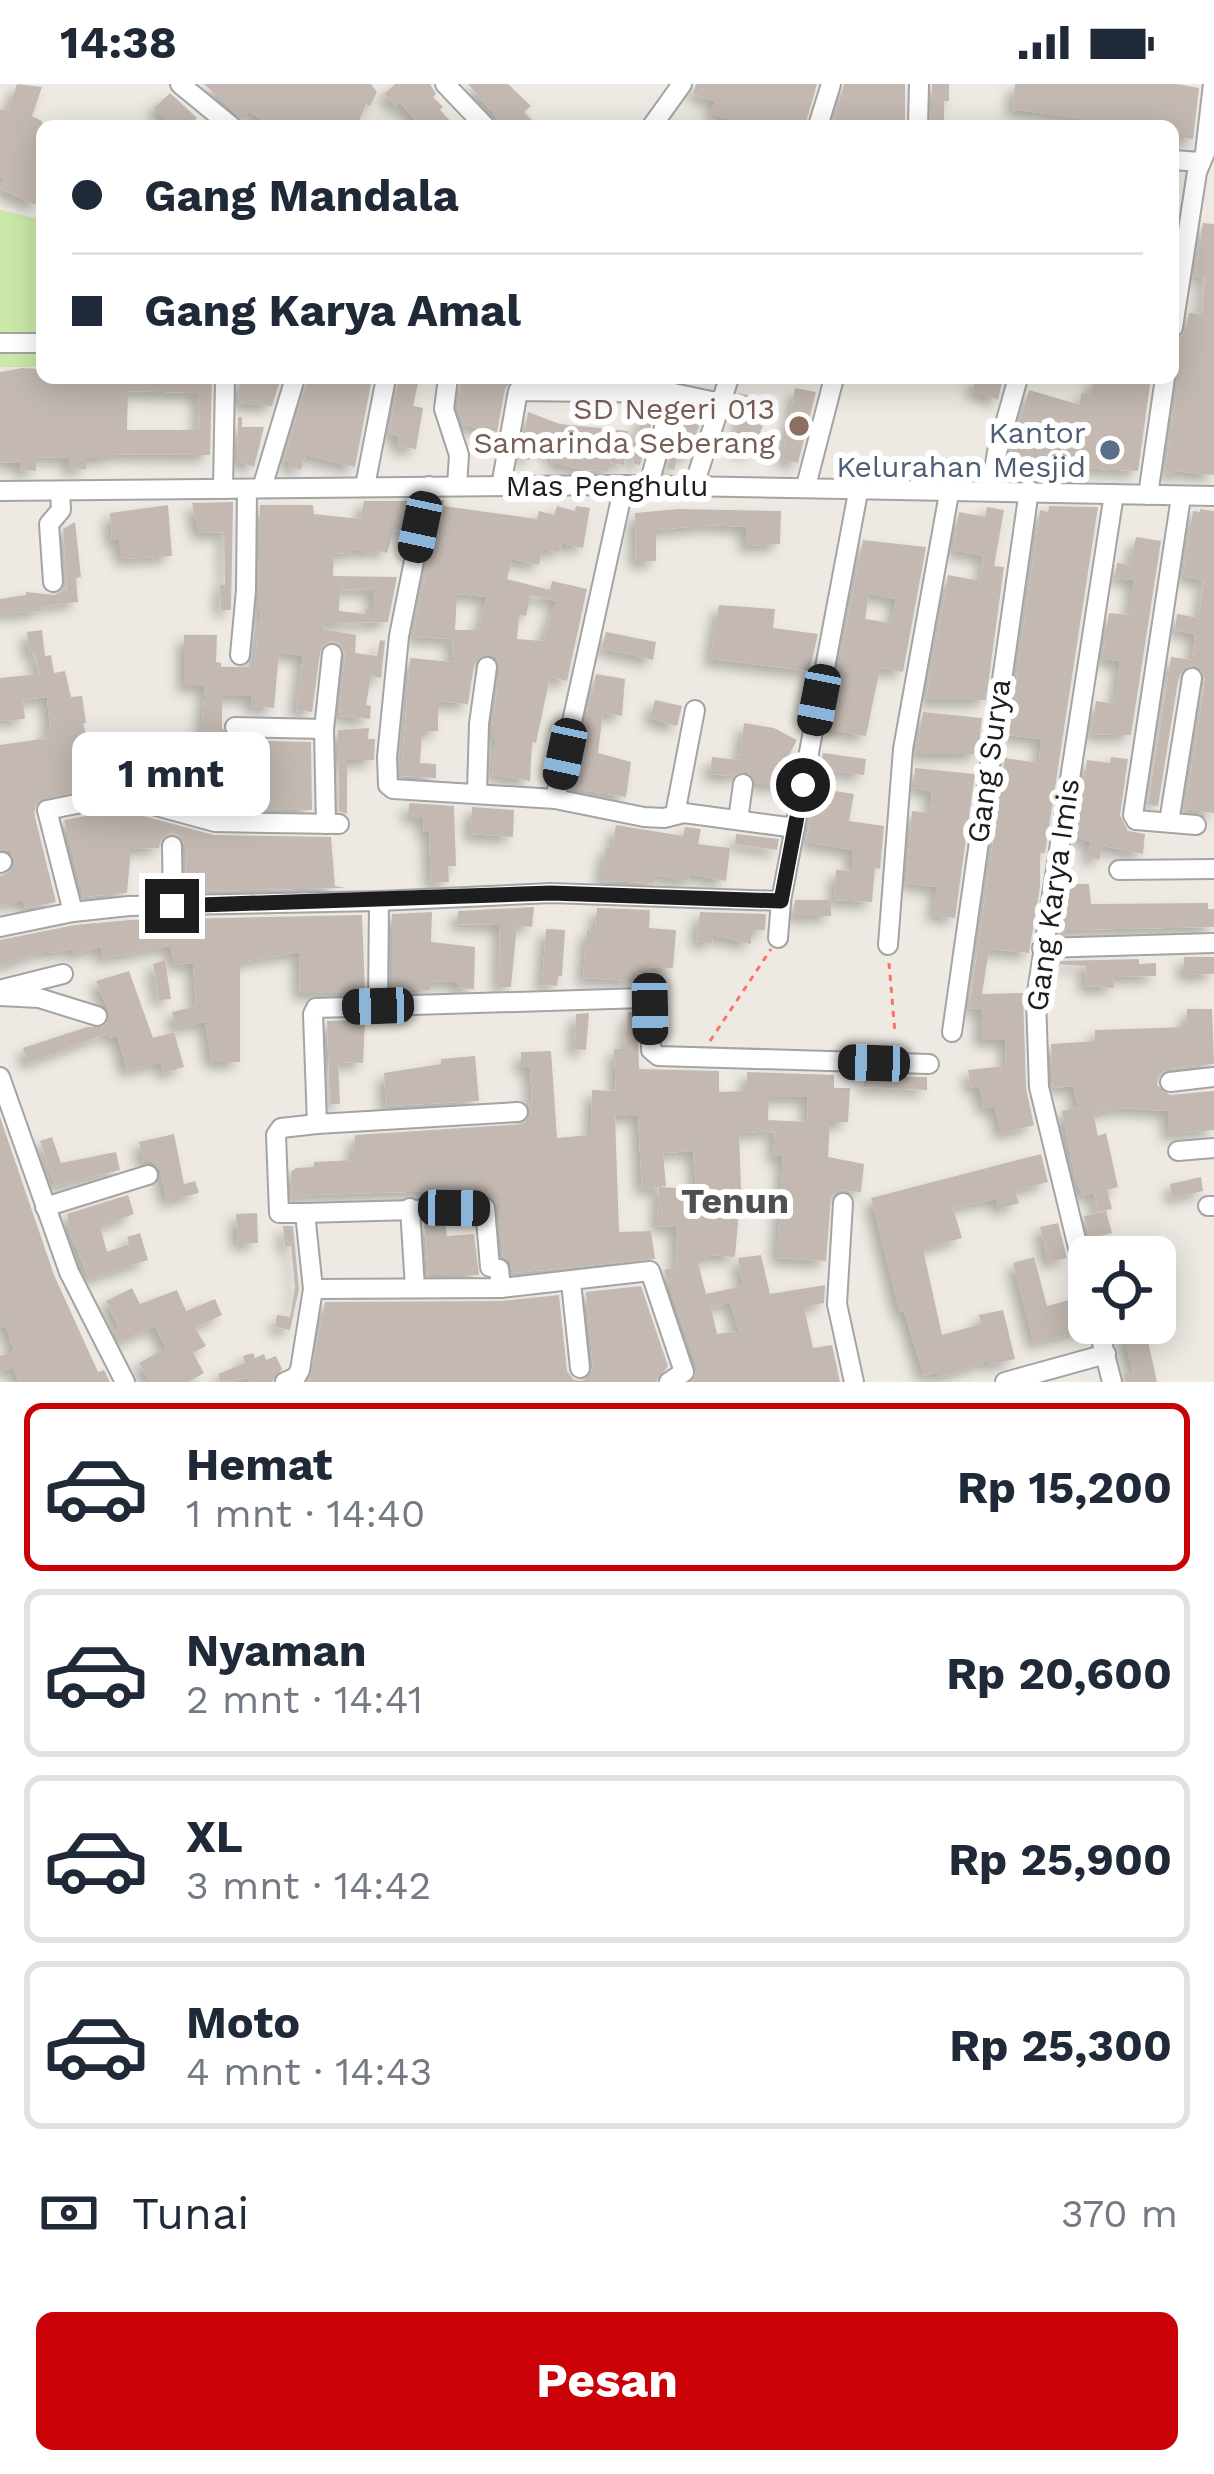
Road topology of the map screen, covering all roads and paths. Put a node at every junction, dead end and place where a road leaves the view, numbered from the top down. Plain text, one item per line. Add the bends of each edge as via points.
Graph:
1 (180, 84) edge
2 (682, 84) edge
3 (831, 84) edge
4 (919, 84) edge
5 (1212, 84) edge
6 (457, 89) edge
7 (224, 120) edge
8 (480, 120) edge
9 (656, 120) edge
10 (820, 120) edge
11 (918, 120) edge
12 (1179, 160) edge
13 (1200, 162) junction
14 (1179, 290) edge
15 (0, 343) edge
16 (36, 344) edge
17 (225, 384) edge
18 (293, 384) edge
19 (385, 384) edge
20 (447, 384) edge
21 (727, 384) edge
22 (832, 384) edge
23 (1016, 384) edge
24 (1164, 384) edge
25 (519, 385) edge
26 (673, 392) junction
27 (721, 403) junction
28 (624, 485) junction
29 (650, 485) junction
30 (694, 485) junction
31 (365, 486) junction
32 (429, 486) junction
33 (457, 486) junction
34 (501, 486) junction
35 (806, 486) junction
36 (859, 487) junction
37 (950, 488) junction
38 (224, 489) junction
39 (254, 489) junction
40 (992, 489) junction
41 (1029, 490) junction
42 (0, 491) edge
43 (1114, 494) junction
44 (1148, 496) junction
45 (1214, 496) edge
46 (1181, 497) junction
47 (61, 498) junction
48 (53, 582) dead end
49 (332, 654) dead end
50 (240, 655) dead end
51 (487, 668) dead end
52 (1192, 678) dead end
53 (695, 710) dead end
54 (236, 727) dead end
55 (324, 729) junction
56 (743, 784) dead end
57 (477, 792) junction
58 (555, 799) junction
59 (675, 814) junction
60 (738, 820) junction
61 (1169, 821) junction
62 (1196, 825) dead end
63 (795, 827) junction
64 (172, 846) dead end
65 (1119, 869) dead end
66 (1214, 869) edge
67 (781, 901) junction
68 (379, 902) junction
69 (172, 906) junction
70 (73, 912) junction
71 (0, 927) edge
72 (778, 938) joint
73 (1214, 944) edge
74 (887, 945) joint
75 (1042, 948) junction
76 (62, 974) dead end
77 (0, 993) edge
78 (378, 1006) junction
79 (97, 1016) dead end
80 (952, 1032) dead end
81 (895, 1033) dead end
82 (699, 1057) junction
83 (928, 1064) dead end
84 (0, 1077) edge
85 (1214, 1077) edge
86 (1170, 1082) dead end
87 (518, 1112) dead end
88 (317, 1124) junction
89 (1214, 1148) edge
90 (1178, 1151) dead end
91 (148, 1174) dead end
92 (842, 1203) dead end
93 (46, 1207) junction
94 (410, 1208) junction
95 (305, 1213) junction
96 (1075, 1236) edge
97 (571, 1282) junction
98 (314, 1288) junction
99 (415, 1288) junction
100 (501, 1288) junction
101 (1103, 1344) edge
102 (1106, 1354) junction
103 (580, 1368) dead end
104 (125, 1382) edge
105 (285, 1382) edge
106 (669, 1382) edge
107 (854, 1382) edge
108 (1005, 1382) edge
109 (1112, 1382) edge

1 - 7 street
2 - 9 street
3 - 10 street
4 - 11 street
5 - 13 street
6 - 8 street
12 - 13 street
13 - 14 street
15 - 16 street
17 - 38 street
18 - 39 street
19 - 31 street
20 - 33 street
21 - 27 street
22 - 35 street
23 - 40 street
24 - 44 street
25 - 26 street
25 - 34 street
26 - 27 street
26 - 29 street
27 - 30 street
28 - 29 street, Mas Penghulu
28 - 34 street, Mas Penghulu
28 - 58 street
29 - 30 street, Mas Penghulu
30 - 35 street, Mas Penghulu
31 - 32 street, Mas Penghulu
31 - 39 street, Mas Penghulu
32 - 33 street, Mas Penghulu
32 - 57 street via 399,636 387,779 393,789
33 - 34 street, Mas Penghulu
35 - 36 street, Mas Penghulu
36 - 37 street, Mas Penghulu
36 - 63 street
37 - 40 street, Mas Penghulu
37 - 74 street via 903,749
38 - 39 street, Mas Penghulu
38 - 47 street, Mas Penghulu
39 - 50 street
40 - 41 street, Mas Penghulu
41 - 43 street, Mas Penghulu
41 - 80 street, Gang Surya
42 - 47 street, Mas Penghulu
43 - 44 street, Mas Penghulu
43 - 75 street, Gang Karya Imis
44 - 46 street, Mas Penghulu
45 - 46 street, Mas Penghulu
46 - 61 street via 1133,814
47 - 48 street via 49,524
49 - 55 street
51 - 57 street
52 - 61 street
53 - 59 street
54 - 55 street
55 - 70 street via 333,824 215,822 106,798 47,810
56 - 60 street
57 - 58 street
58 - 59 street via 644,817
59 - 60 street
60 - 63 street
61 - 62 street
63 - 67 street
64 - 69 street
65 - 66 street
67 - 68 street via 551,893
67 - 72 street
68 - 69 street
68 - 78 street
69 - 70 street
70 - 71 street
72 - 82 path
73 - 75 street
74 - 81 path
75 - 96 street, Gang Karya Imis via 1037,1074
76 - 77 street
77 - 79 street
78 - 82 street via 644,998 653,1054
78 - 88 street via 316,1008
82 - 83 street
84 - 93 street
85 - 86 street
87 - 88 street
88 - 95 street via 276,1135 278,1212
89 - 90 street
91 - 93 street
92 - 107 street via 837,1304
93 - 104 street
94 - 95 street
94 - 99 street
94 - 100 street via 486,1209 490,1267 499,1268
95 - 98 street
97 - 100 street
97 - 103 street
97 - 106 street via 651,1272 685,1372
98 - 99 street
98 - 105 street via 298,1374
99 - 100 street
101 - 102 street
102 - 108 street
102 - 109 street

